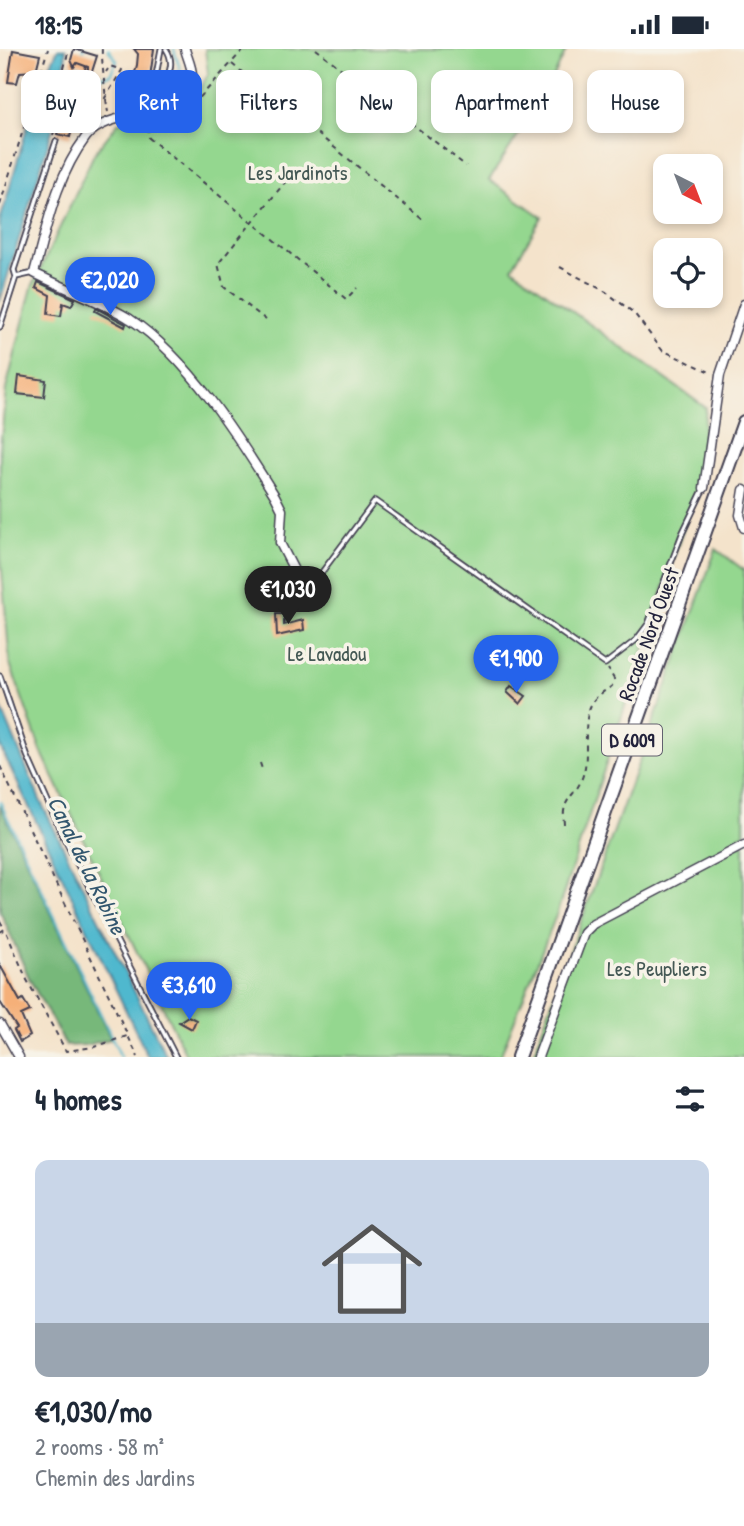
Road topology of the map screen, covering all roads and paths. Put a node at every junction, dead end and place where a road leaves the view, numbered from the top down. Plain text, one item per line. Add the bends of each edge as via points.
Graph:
1 (48, 49) edge
2 (69, 49) edge
3 (102, 49) edge
4 (161, 49) edge
5 (166, 49) edge
6 (185, 49) edge
7 (244, 49) edge
8 (316, 49) edge
9 (232, 64) junction
10 (86, 66) dead end
11 (106, 73) junction
12 (202, 96) edge
13 (105, 97) junction
14 (108, 116) dead end
15 (149, 133) edge
16 (56, 141) joint
17 (466, 166) dead end
18 (286, 181) dead end
19 (0, 205) edge
20 (422, 219) dead end
21 (252, 222) junction
22 (560, 267) dead end
23 (34, 273) junction
24 (16, 277) junction
25 (357, 288) dead end
26 (744, 304) edge
27 (266, 320) dead end
28 (0, 327) edge
29 (720, 375) junction
30 (744, 422) edge
31 (704, 488) joint
32 (744, 490) edge
33 (744, 528) edge
34 (319, 576) dead end
35 (312, 579) dead end
36 (301, 584) joint
37 (605, 664) junction
38 (0, 676) edge
39 (260, 763) dead end
40 (0, 766) edge
41 (263, 772) dead end
42 (564, 824) dead end
43 (744, 845) edge
44 (0, 921) edge
45 (5, 929) junction
46 (0, 932) edge
47 (0, 1024) edge
48 (127, 1036) junction
49 (136, 1056) edge
50 (19, 1057) edge
51 (176, 1057) edge
52 (518, 1057) edge
53 (538, 1057) edge

1 - 19 path
2 - 16 path via 57,95 62,106 53,135
3 - 11 path
4 - 5 lane via 153,91 164,86 172,67
6 - 23 street via 192,74 177,100 153,111 109,118 88,134 69,162
7 - 9 path
8 - 17 path
9 - 12 path
9 - 20 path
10 - 13 path via 80,90
11 - 13 path
11 - 13 path via 110,66 122,70
13 - 14 path
15 - 21 path
16 - 24 lane via 14,270
18 - 21 path
21 - 25 path via 346,299
21 - 27 path via 218,264 224,286
22 - 29 path via 634,313 662,350
23 - 24 lane
23 - 36 street via 129,319 156,339 215,406 282,510 280,543
24 - 28 lane
26 - 29 street
29 - 31 street
30 - 52 main road, Rocade Nord Ouest / D 6009
31 - 37 lane via 648,624 636,640
32 - 33 street via 740,501
34 - 37 lane via 375,501
35 - 36 lane
37 - 42 path via 614,679 612,686 596,696 586,727 583,777 562,808
38 - 51 lane via 27,755 62,834
39 - 41 path
40 - 48 path
43 - 53 street via 593,924 584,933
44 - 45 path
45 - 46 path
45 - 48 path via 66,1051
47 - 50 street
48 - 49 path

